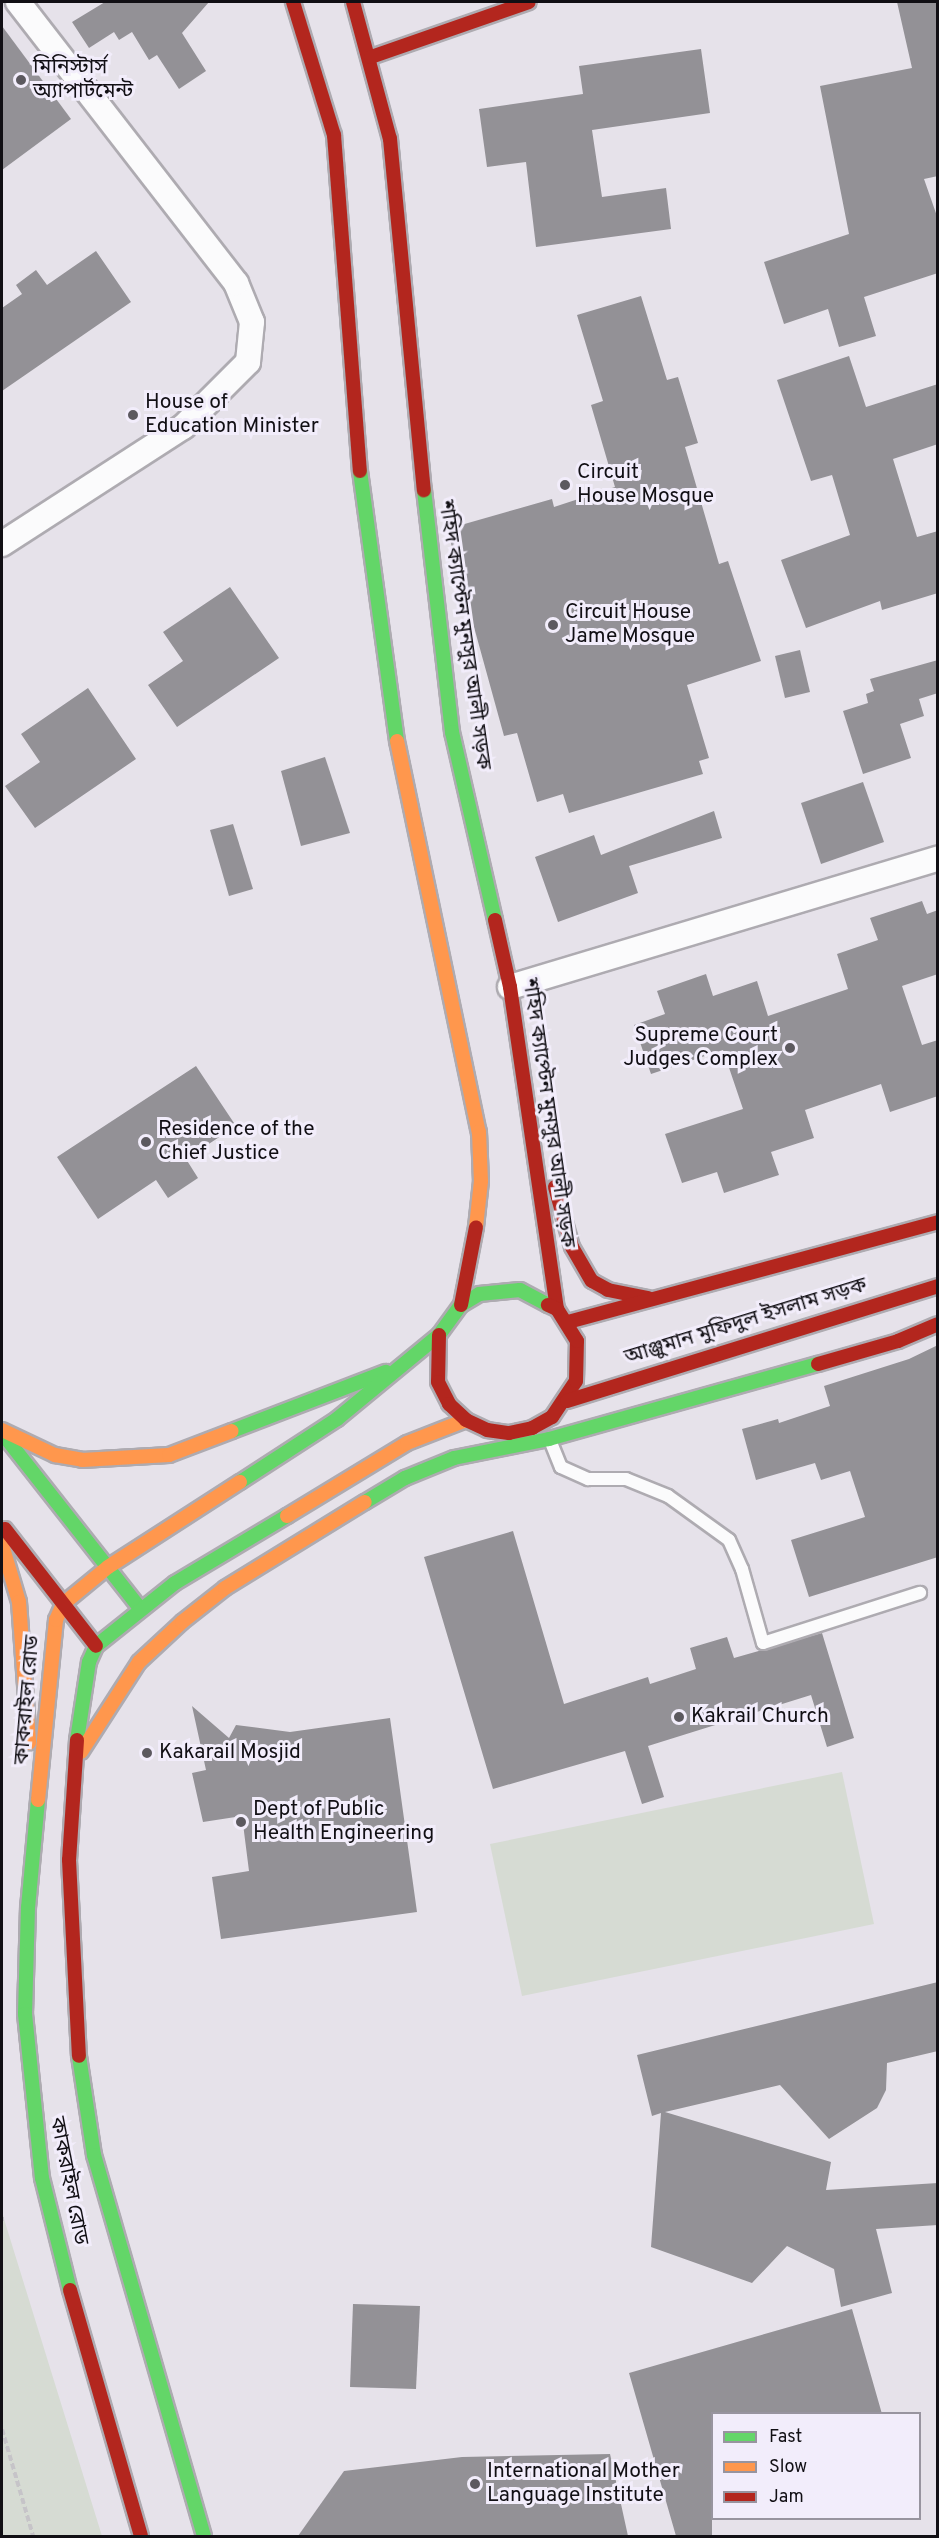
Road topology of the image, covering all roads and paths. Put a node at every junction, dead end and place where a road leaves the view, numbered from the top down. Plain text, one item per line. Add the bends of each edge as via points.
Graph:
1 (18, 2) edge
2 (293, 2) edge
3 (353, 2) edge
4 (529, 2) edge
5 (371, 57) junction
6 (2, 544) edge
7 (938, 859) edge
8 (510, 987) junction
9 (531, 1121) junction
10 (938, 1222) edge
11 (938, 1286) edge
12 (657, 1300) junction
13 (461, 1305) junction
14 (557, 1309) junction
15 (568, 1322) junction
16 (938, 1324) edge
17 (439, 1335) junction
18 (401, 1367) junction
19 (567, 1401) junction
20 (466, 1420) junction
21 (487, 1430) junction
22 (2, 1431) edge
23 (549, 1439) junction
24 (521, 1444) junction
25 (2, 1525) edge
26 (2, 1545) edge
27 (108, 1567) junction
28 (920, 1593) dead end
29 (63, 1604) junction
30 (139, 1607) junction
31 (96, 1646) junction
32 (74, 1764) junction
33 (34, 1819) junction
34 (2, 2429) edge
35 (33, 2536) edge
36 (141, 2536) edge
37 (204, 2536) edge

1 - 6 street via 236,283 252,322 248,362 183,428
2 - 13 main road via 334,135 364,515 387,695 479,1132 481,1181 472,1257
3 - 5 main road, শহিদ ক্যাপ্টেন মুনসুর আলী সড়ক
4 - 5 main road
5 - 8 main road, শহিদ ক্যাপ্টেন মুনসুর আলী সড়ক via 390,139 415,417 452,732
7 - 8 street
8 - 9 main road, শহিদ ক্যাপ্টেন মুনসুর আলী সড়ক
9 - 12 main road via 550,1163 572,1247 592,1281 608,1290
9 - 14 main road, শহিদ ক্যাপ্টেন মুনসুর আলী সড়ক
10 - 12 main road, আঞ্জুমান মুফিদুল ইসলাম সড়ক
11 - 19 main road, আঞ্জুমান মুফিদুল ইসলাম সড়ক
12 - 15 main road, আঞ্জুমান মুফিদুল ইসলাম সড়ক
13 - 14 main road via 499,1289 540,1296
13 - 17 main road
14 - 15 main road
15 - 19 main road via 579,1361
16 - 23 main road via 898,1341
17 - 18 main road
17 - 20 main road via 435,1359 438,1382 449,1404
18 - 22 main road via 343,1385 169,1455 82,1461 55,1455
18 - 27 main road via 337,1419
19 - 21 main road via 532,1428 509,1433
20 - 21 main road
20 - 30 main road via 406,1443
21 - 24 main road
22 - 27 main road
23 - 24 main road
23 - 28 lane via 561,1467 588,1479 626,1479 668,1496 729,1540 764,1643
24 - 32 main road via 454,1458 405,1478 225,1588 139,1662
25 - 29 main road
26 - 33 main road via 19,1602
27 - 29 main road
27 - 30 main road
29 - 31 main road
29 - 33 main road, কাকরাইল রোড via 54,1639 47,1742
30 - 31 main road
31 - 32 main road, কাকরাইল রোড via 85,1683
32 - 37 main road, কাকরাইল রোড via 69,1860 73,1990 94,2155
33 - 36 main road, কাকরাইল রোড via 25,2014 42,2178
34 - 35 path

